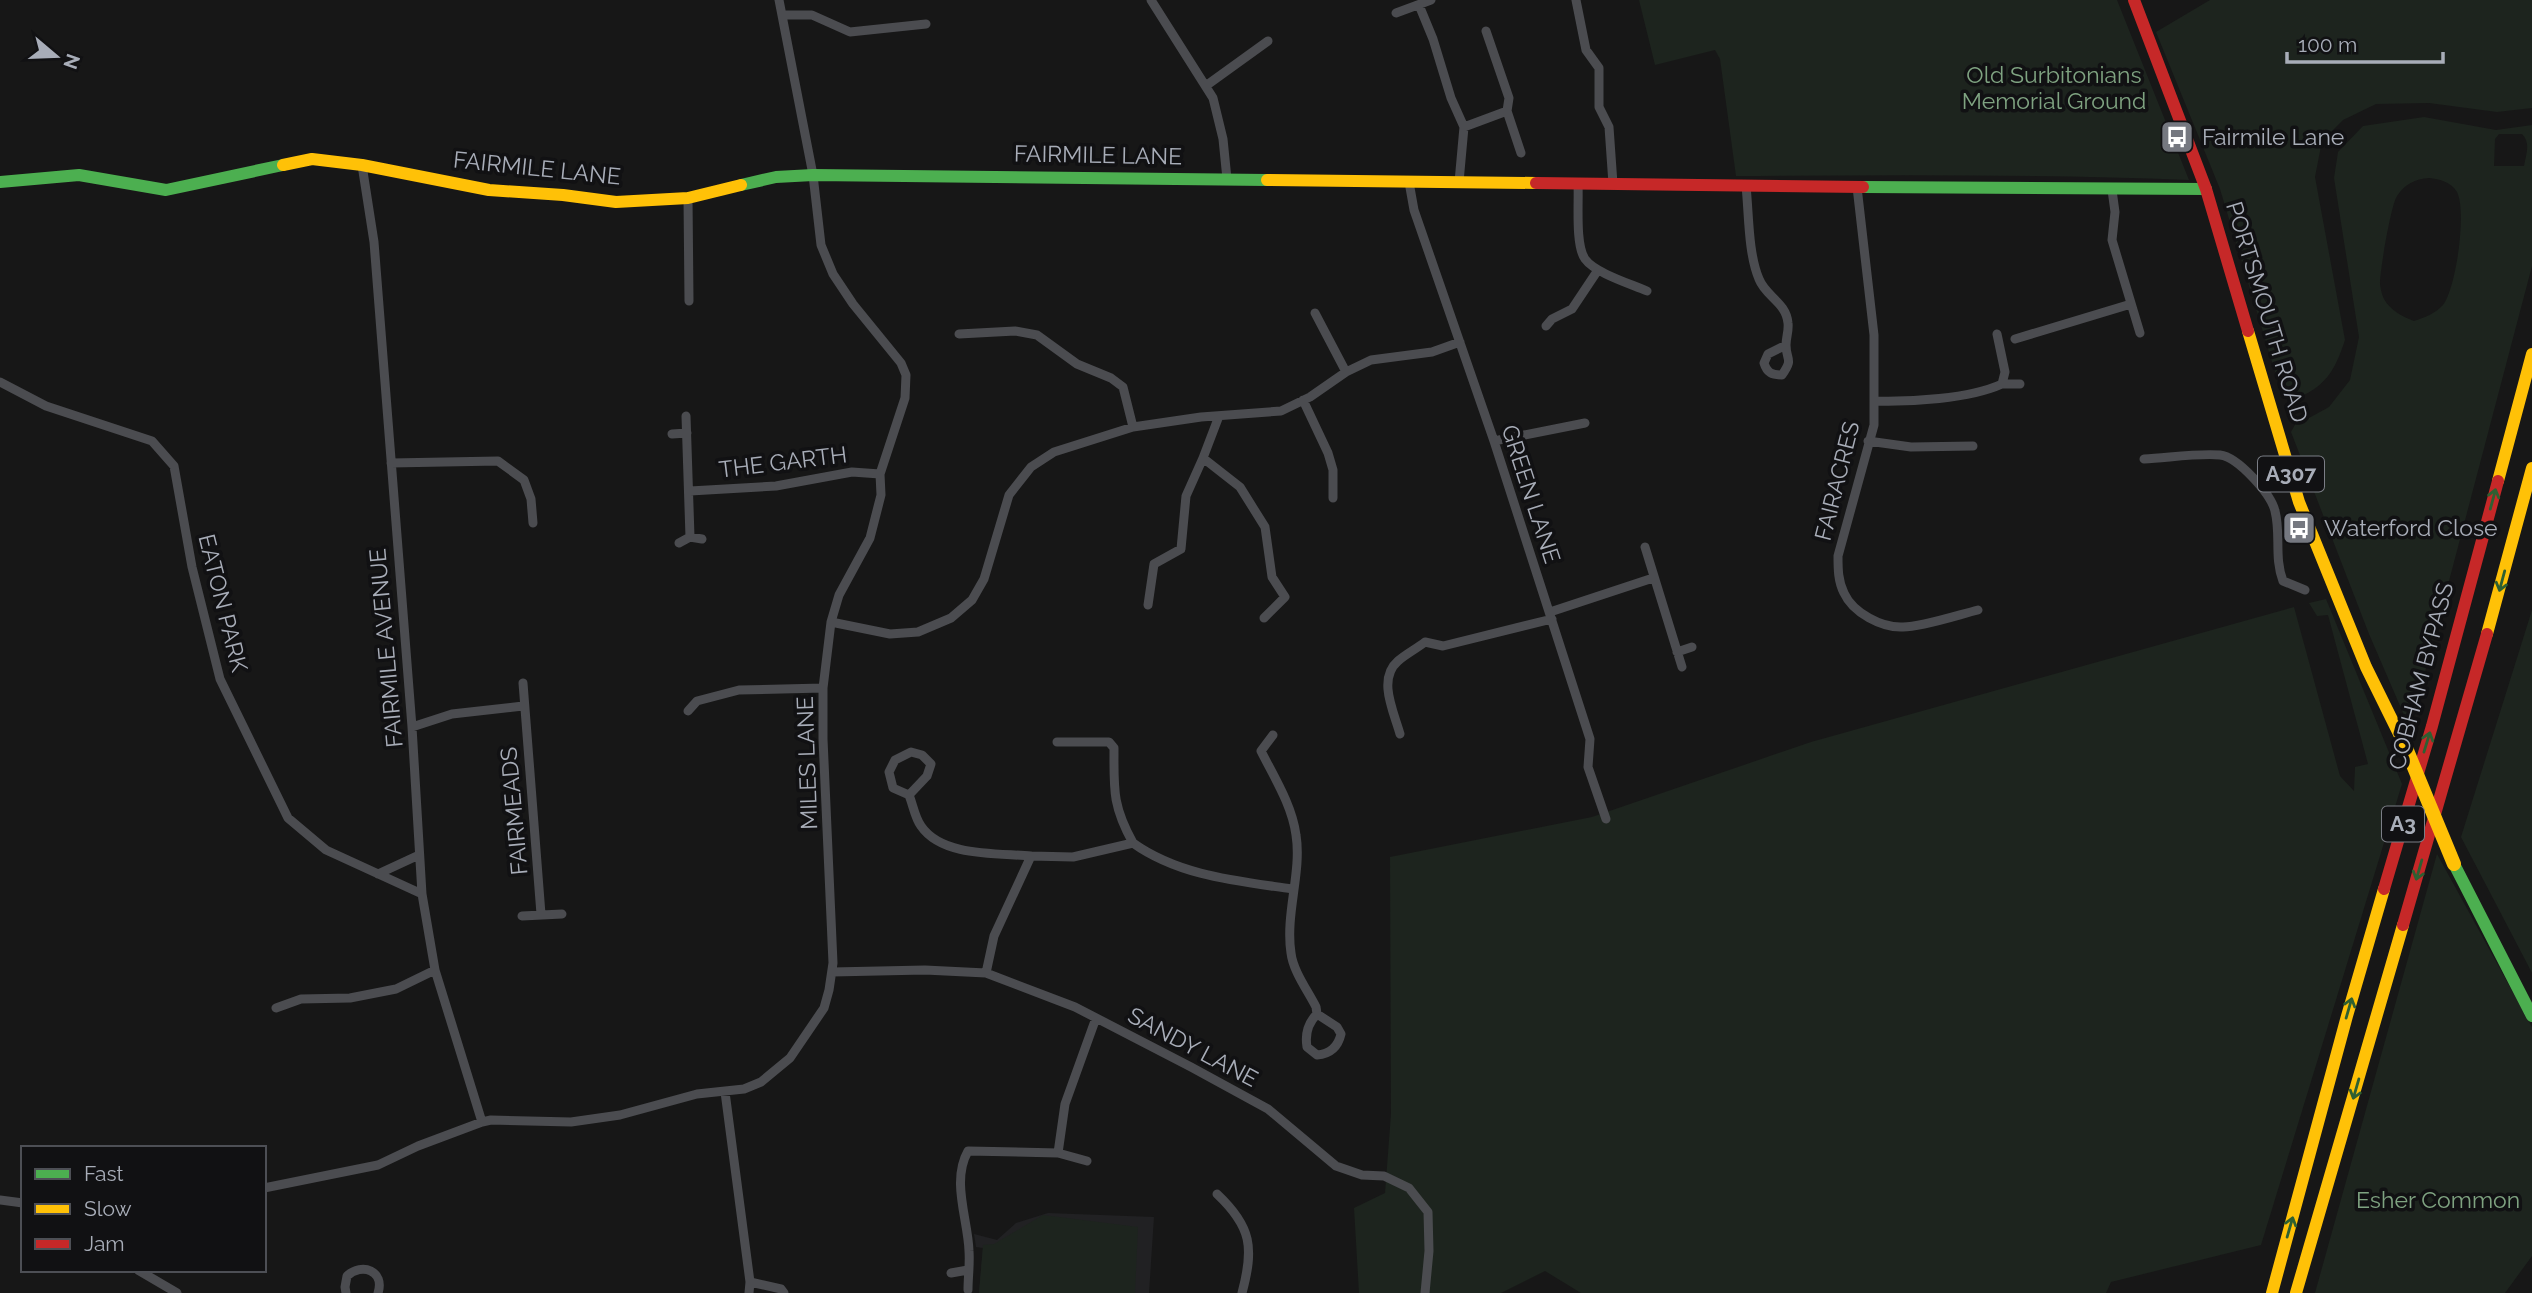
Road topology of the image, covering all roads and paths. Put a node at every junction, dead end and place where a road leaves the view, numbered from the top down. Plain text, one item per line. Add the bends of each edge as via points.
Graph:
1 (779, 0) edge
2 (1151, 0) edge
3 (1431, 0) edge
4 (1576, 0) edge
5 (2134, 0) edge
6 (1419, 5) junction
7 (1396, 13) dead end
8 (782, 15) junction
9 (926, 24) dead end
10 (1486, 31) dead end
11 (1268, 41) dead end
12 (1207, 85) junction
13 (1507, 111) junction
14 (1464, 127) junction
15 (1521, 153) dead end
16 (362, 165) junction
17 (813, 175) junction
18 (1227, 179) junction
19 (0, 182) edge
20 (1409, 182) junction
21 (1459, 182) junction
22 (1578, 184) junction
23 (1613, 184) junction
24 (1746, 187) junction
25 (1857, 187) junction
26 (2206, 189) junction
27 (2112, 190) junction
28 (688, 198) junction
29 (1598, 270) junction
30 (1647, 291) dead end
31 (689, 301) dead end
32 (2131, 304) junction
33 (1315, 313) dead end
34 (1546, 326) dead end
35 (2140, 333) dead end
36 (959, 334) dead end
37 (1997, 334) dead end
38 (2015, 339) dead end
39 (1460, 342) junction
40 (1786, 345) dead end
41 (2532, 354) edge
42 (1346, 372) junction
43 (0, 382) edge
44 (2002, 384) junction
45 (2020, 384) dead end
46 (1303, 400) junction
47 (1874, 401) junction
48 (686, 416) dead end
49 (1219, 416) junction
50 (1585, 423) dead end
51 (1133, 426) junction
52 (687, 433) junction
53 (672, 434) dead end
54 (1494, 440) junction
55 (1868, 441) junction
56 (1973, 446) dead end
57 (1203, 458) junction
58 (2144, 459) dead end
59 (391, 463) junction
60 (2532, 468) edge
61 (880, 474) junction
62 (690, 491) junction
63 (1333, 498) dead end
64 (533, 523) dead end
65 (690, 537) junction
66 (702, 539) dead end
67 (679, 544) dead end
68 (1645, 547) dead end
69 (1653, 578) junction
70 (2305, 590) dead end
71 (1148, 605) dead end
72 (1978, 610) dead end
73 (1551, 615) junction
74 (1264, 618) dead end
75 (831, 622) junction
76 (1692, 647) dead end
77 (1677, 652) junction
78 (1682, 667) dead end
79 (523, 683) dead end
80 (823, 688) junction
81 (523, 706) junction
82 (688, 711) dead end
83 (412, 727) junction
84 (1400, 734) dead end
85 (1273, 735) dead end
86 (1057, 742) dead end
87 (909, 795) junction
88 (1606, 819) dead end
89 (1133, 844) junction
90 (419, 855) junction
91 (1031, 856) junction
92 (378, 874) junction
93 (1292, 889) junction
94 (422, 894) junction
95 (541, 914) junction
96 (562, 914) dead end
97 (522, 916) dead end
98 (435, 970) junction
99 (832, 972) junction
100 (986, 973) junction
101 (276, 1008) dead end
102 (1317, 1014) junction
103 (2532, 1016) edge
104 (1096, 1018) junction
105 (725, 1092) junction
106 (482, 1122) junction
107 (1058, 1153) junction
108 (1087, 1161) dead end
109 (266, 1188) edge
110 (1217, 1194) dead end
111 (0, 1200) edge
112 (21, 1203) edge
113 (968, 1269) junction
114 (141, 1272) edge
115 (951, 1273) dead end
116 (750, 1282) junction
117 (968, 1290) dead end
118 (345, 1292) edge
119 (177, 1293) edge
120 (378, 1293) edge
121 (749, 1293) edge
122 (784, 1293) edge
123 (1242, 1293) edge
124 (1425, 1293) edge
125 (2272, 1293) edge
126 (2296, 1293) edge

1 - 8 street
2 - 12 street
3 - 6 street
4 - 23 street via 1586,50 1599,68 1599,107 1609,127
5 - 26 main road, PORTSMOUTH ROAD / A307
6 - 7 street
6 - 14 street
8 - 9 street via 812,15 850,32
8 - 17 street
10 - 13 street via 1509,97
11 - 12 street
12 - 18 street via 1223,139
13 - 14 street
13 - 15 street
14 - 21 street
16 - 19 main road, FAIRMILE LANE via 312,159 166,190 79,175
16 - 28 main road, FAIRMILE LANE via 489,190 616,202
16 - 59 street, FAIRMILE AVENUE via 374,242
17 - 18 main road, FAIRMILE LANE
17 - 28 main road, FAIRMILE LANE via 776,177
17 - 61 street, MILES LANE via 821,245 833,274 906,375 905,398
18 - 20 main road, FAIRMILE LANE
20 - 21 main road, FAIRMILE LANE
20 - 39 street, GREEN LANE via 1414,210
21 - 22 main road, FAIRMILE LANE
22 - 23 main road, FAIRMILE LANE
22 - 29 street via 1580,249
23 - 24 main road, FAIRMILE LANE
24 - 25 main road, FAIRMILE LANE
24 - 40 street via 1758,278 1783,305 1788,321
25 - 27 main road, FAIRMILE LANE
25 - 47 street, FAIRACRES via 1874,335
26 - 27 main road, FAIRMILE LANE
26 - 103 main road, PORTSMOUTH ROAD / A307, bridge via 2299,502 2454,864
27 - 32 street via 2112,240
28 - 31 street
29 - 30 street
29 - 34 street via 1572,309
32 - 35 street
32 - 38 street
33 - 42 street
36 - 51 street via 1015,331 1037,335 1122,387
37 - 44 street via 2005,372
39 - 42 street via 1432,352 1371,360
39 - 54 street, GREEN LANE
125 -> 41 main road, COBHAM BYPASS / A3
42 - 46 street
43 - 92 street, EATON PARK via 46,406 152,441 174,466 192,567 220,679 288,818 327,850
44 - 45 street
44 - 47 street via 1985,392
46 - 49 street via 1280,411
46 - 63 street via 1328,453
47 - 55 street, FAIRACRES via 1874,425
48 - 52 street, THE GARTH
49 - 51 street
49 - 57 street
50 - 54 street
51 - 75 street via 1055,452 1031,467 1009,495 984,579 972,600 951,618 918,632 890,634
52 - 53 street
52 - 62 street, THE GARTH
54 - 73 street, GREEN LANE
55 - 56 street via 1911,447
55 - 72 street, FAIRACRES via 1838,556 1845,596 1881,624 1904,628
57 - 71 street via 1185,496 1181,549 1154,564
57 - 74 street via 1240,487 1265,527 1272,577 1285,597
58 - 70 street via 2222,455 2249,473 2275,511 2283,581
59 - 64 street via 498,461 524,480
59 - 83 street, FAIRMILE AVENUE
60 -> 126 main road, A3
61 - 62 street, THE GARTH via 852,472 776,485
61 - 75 street, MILES LANE via 881,495 870,538 839,595
62 - 65 street, THE GARTH
65 - 66 street
65 - 67 street
68 - 69 street
69 - 73 street
69 - 77 street
73 - 84 street via 1517,629 1443,646 1425,642 1397,662 1387,684
73 - 88 street, GREEN LANE via 1590,739 1588,767
75 - 80 street, MILES LANE
76 - 77 street
77 - 78 street
79 - 81 street, FAIRMEADS
80 - 82 street via 739,690 697,701
80 - 99 street, MILES LANE
81 - 83 street via 452,714
81 - 95 street, FAIRMEADS
83 - 90 street, FAIRMILE AVENUE
85 - 93 street via 1261,751 1294,823 1297,851
86 - 89 street via 1109,742 1114,748 1115,801
87 - 87 street via 893,788 889,772 895,760 911,752 931,764 927,776
87 - 91 street via 921,826 936,843
89 - 91 street via 1073,857
89 - 93 street via 1185,869
90 - 92 street
90 - 94 street, FAIRMILE AVENUE
91 - 100 street via 994,936
92 - 94 street, EATON PARK
93 - 102 street via 1291,956
94 - 98 street, FAIRMILE AVENUE
95 - 96 street
95 - 97 street
98 - 101 street via 396,989 350,998 301,999
98 - 106 street, FAIRMILE AVENUE
99 - 100 street, SANDY LANE
99 - 105 street, MILES LANE via 824,1008 790,1058 761,1082
100 - 104 street, SANDY LANE
102 - 102 street via 1341,1034 1332,1050 1317,1055 1306,1040
104 - 107 street via 1065,1104
104 - 124 street, SANDY LANE via 1268,1109 1336,1166 1362,1175 1384,1176 1409,1188 1428,1212
105 - 106 street, MILES LANE via 571,1122
105 - 116 street
106 - 109 street, MILES LANE via 378,1165
107 - 108 street
107 - 113 street via 968,1151 962,1161
110 - 123 street via 1237,1212 1246,1233 1250,1255
111 - 112 street
113 - 115 street
113 - 117 street
114 - 119 street
116 - 121 street
116 - 122 street
118 - 120 street via 347,1276 366,1268 380,1281

